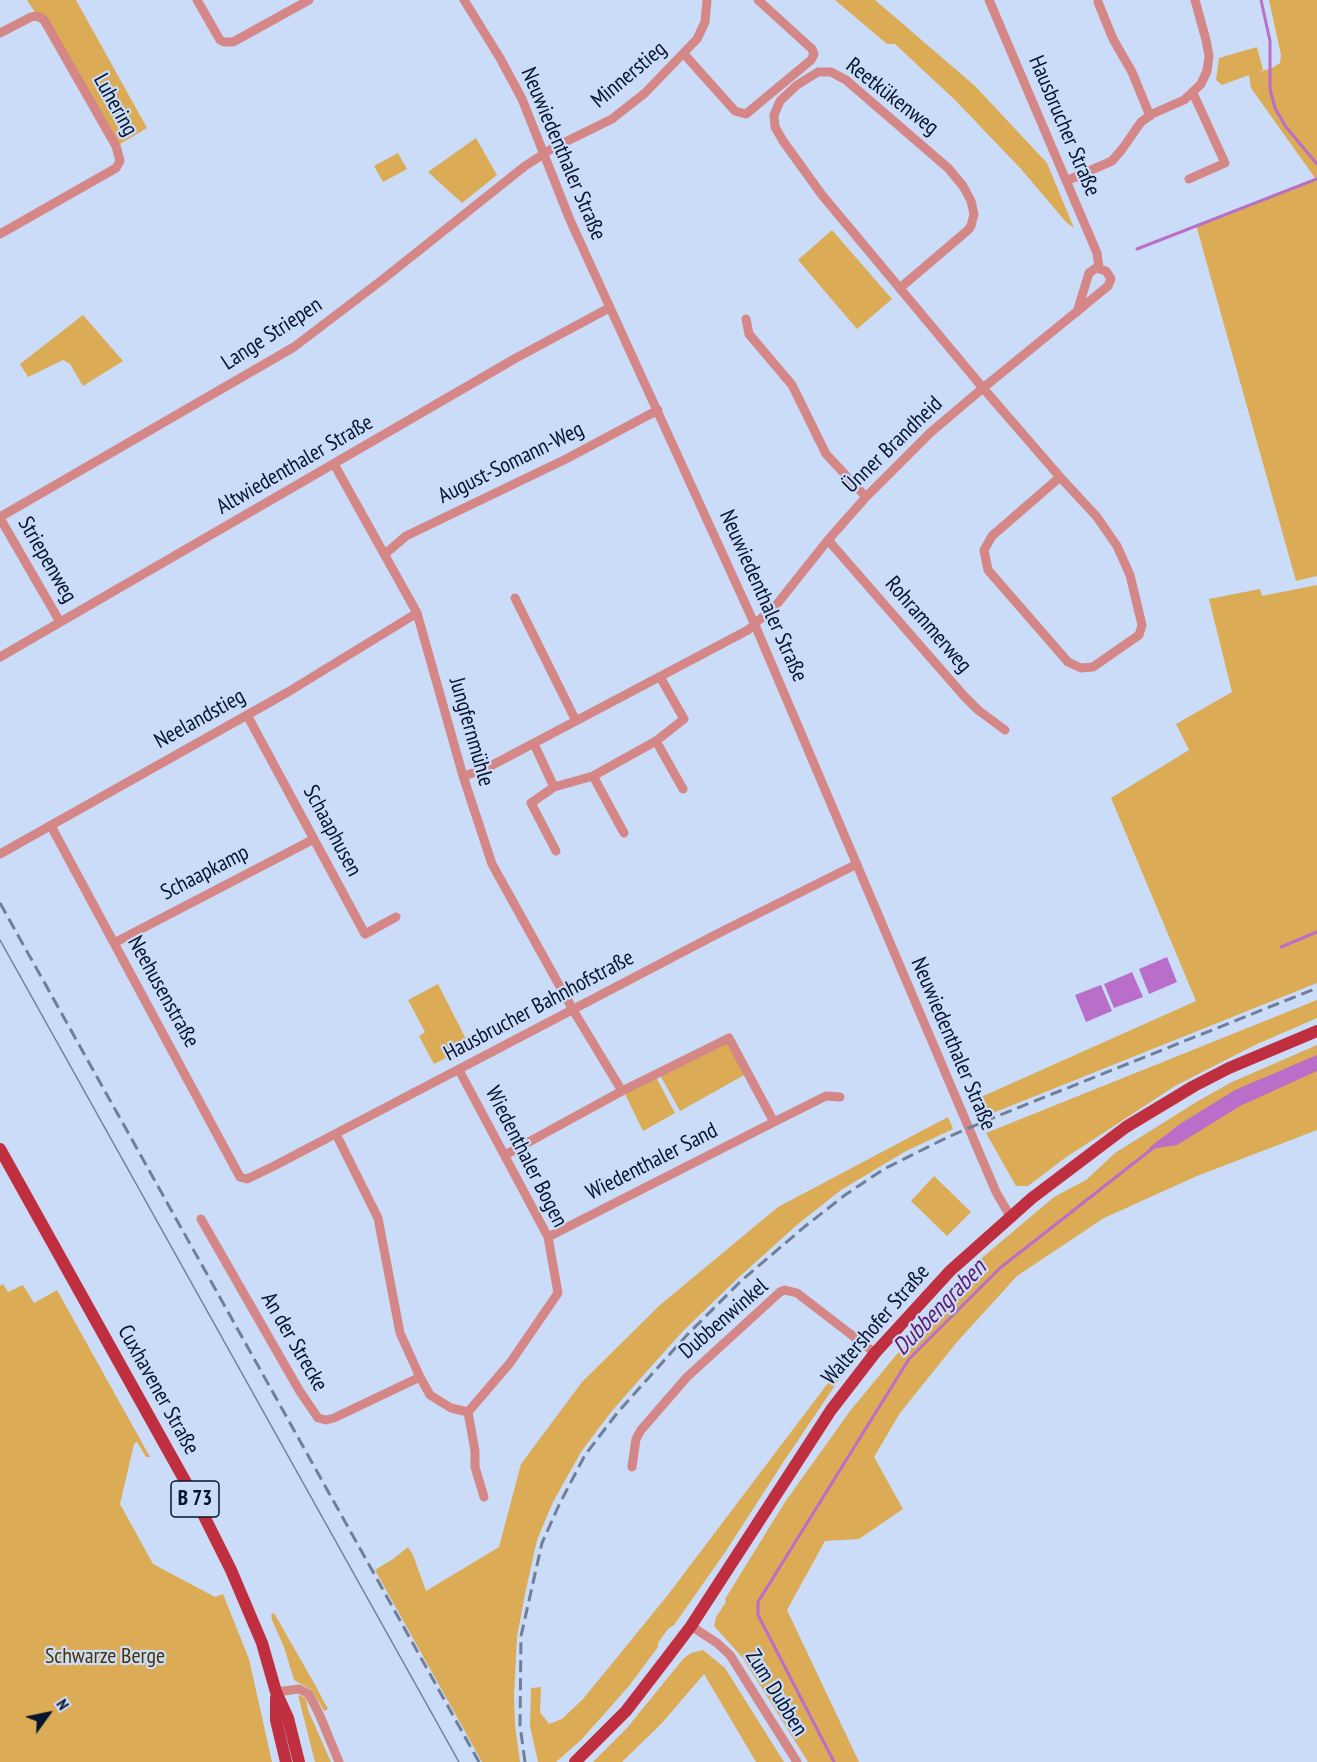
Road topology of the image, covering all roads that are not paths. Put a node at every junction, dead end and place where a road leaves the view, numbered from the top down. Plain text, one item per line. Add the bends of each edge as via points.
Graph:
1 (197, 0) edge
2 (309, 0) edge
3 (464, 0) edge
4 (707, 0) edge
5 (758, 0) edge
6 (989, 0) edge
7 (1195, 0) edge
8 (1098, 2) dead end
9 (0, 33) edge
10 (684, 54) junction
11 (1193, 93) junction
12 (1150, 116) junction
13 (544, 153) junction
14 (1189, 179) dead end
15 (1066, 181) junction
16 (0, 234) edge
17 (1099, 268) junction
18 (900, 288) junction
19 (609, 308) junction
20 (1077, 312) junction
21 (746, 319) dead end
22 (983, 388) junction
23 (658, 410) junction
24 (334, 464) junction
25 (1060, 477) junction
26 (866, 497) junction
27 (0, 518) edge
28 (828, 540) junction
29 (385, 554) junction
30 (515, 598) dead end
31 (417, 613) junction
32 (60, 622) junction
33 (755, 625) junction
34 (0, 657) edge
35 (660, 677) junction
36 (247, 715) junction
37 (576, 721) junction
38 (1005, 730) dead end
39 (656, 741) junction
40 (534, 744) junction
41 (463, 776) junction
42 (593, 776) junction
43 (554, 787) junction
44 (683, 789) dead end
45 (51, 826) junction
46 (624, 833) dead end
47 (314, 838) junction
48 (556, 851) dead end
49 (0, 854) edge
50 (857, 864) junction
51 (396, 917) dead end
52 (114, 943) junction
53 (573, 1010) junction
54 (1317, 1031) edge
55 (459, 1070) junction
56 (622, 1091) junction
57 (840, 1097) dead end
58 (774, 1122) junction
59 (336, 1134) junction
60 (0, 1149) edge
61 (506, 1155) junction
62 (240, 1177) joint
63 (1010, 1216) junction
64 (201, 1219) dead end
65 (548, 1237) junction
66 (875, 1353) junction
67 (420, 1377) junction
68 (468, 1412) junction
69 (632, 1467) dead end
70 (484, 1497) dead end
71 (691, 1626) junction
72 (276, 1692) junction
73 (286, 1762) edge
74 (299, 1762) edge
75 (339, 1762) edge
76 (575, 1762) edge
77 (797, 1762) edge

1 - 2 street via 224,42 233,42
3 - 13 street, Neuwiedenthaler Straße via 522,99
4 - 10 street, Minnerstieg via 702,31
5 - 10 street via 814,54 746,114 735,111
6 - 15 street, Hausbrucher Straße
7 - 11 street via 1209,56 1205,78
8 - 12 street
9 - 16 street, Luhering via 31,16 44,20 116,146 120,161 116,168
10 - 13 street, Minnerstieg via 612,119
11 - 12 street
11 - 14 street via 1225,163
12 - 15 street via 1137,126 1112,161
13 - 19 street, Neuwiedenthaler Straße
13 - 27 street, Lange Striepen via 294,347
15 - 17 street, Hausbrucher Straße via 1097,253
17 - 20 street via 1086,279
17 - 20 street, Ünner Brandheid via 1108,273 1109,284
18 - 18 street, Reetkükenweg via 968,230 974,214 972,201 948,168 846,80 831,72 808,76 780,101 775,110 775,127 817,189
18 - 22 street, Reetkükenweg
19 - 23 street, Neuwiedenthaler Straße
19 - 24 street, Altwiedenthaler Straße
20 - 22 street, Ünner Brandheid
21 - 26 street via 749,334 792,385 826,454
22 - 25 street, Reetkükenweg
22 - 26 street, Ünner Brandheid via 931,432
23 - 29 street, August-Somann-Weg via 406,536
23 - 33 street, Neuwiedenthaler Straße
24 - 29 street, Jungfernmühle
24 - 32 street, Altwiedenthaler Straße
25 - 25 street, Reetkükenweg via 1097,517 1117,546 1130,575 1142,625 1139,634 1093,667 1081,668 1068,662 988,570 984,550 992,536
26 - 28 street, Ünner Brandheid
27 - 32 street, Striepenweg
28 - 33 street, Ünner Brandheid via 777,604
28 - 38 street, Rohrammerweg via 964,696
29 - 31 street, Jungfernmühle
30 - 37 street
31 - 36 street, Neelandstieg
31 - 41 street, Jungfernmühle
32 - 34 street, Altwiedenthaler Straße
33 - 35 street, Ünner Brandheid
33 - 50 street, Neuwiedenthaler Straße
35 - 37 street, Ünner Brandheid
35 - 39 street via 684,719
36 - 45 street, Neelandstieg
36 - 47 street, Schaaphusen
37 - 40 street, Ünner Brandheid
39 - 42 street
39 - 44 street
40 - 41 street, Ünner Brandheid
40 - 43 street
41 - 53 street, Jungfernmühle via 492,864
42 - 43 street
42 - 46 street
43 - 48 street via 531,803
45 - 49 street, Neelandstieg
45 - 52 street, Neehusenstraße
47 - 51 street, Schaaphusen via 365,934
47 - 52 street, Schaapkamp
50 - 53 street, Hausbrucher Bahnhofstraße
50 - 63 street, Neuwiedenthaler Straße via 996,1192
52 - 62 street, Neehusenstraße
53 - 55 street, Hausbrucher Bahnhofstraße
53 - 56 street
54 - 63 main road, Waltershofer Straße via 1242,1061 1155,1108
55 - 59 street, Hausbrucher Bahnhofstraße
55 - 61 street, Wiedenthaler Bogen
56 - 58 street via 729,1038
56 - 61 street
57 - 58 street, Wiedenthaler Sand via 826,1096
58 - 65 street, Wiedenthaler Sand
59 - 62 street, Hausbrucher Bahnhofstraße via 251,1178
59 - 67 street via 378,1218 400,1333
60 - 72 main road, Cuxhavener Straße / B 73 via 215,1538 253,1618
61 - 65 street, Wiedenthaler Bogen
63 - 66 main road, Waltershofer Straße via 950,1271
64 - 67 street, An der Strecke via 298,1390 318,1418 334,1418
65 - 68 street, Wiedenthaler Bogen via 558,1293 510,1363
66 - 69 street, Dubbenwinkel via 797,1293 780,1292 687,1377 641,1430
66 - 71 main road, Waltershofer Straße via 804,1450
67 - 68 street via 430,1395 451,1408
68 - 70 street via 475,1467
71 - 76 main road, Waltershofer Straße via 626,1710
71 - 77 street, Zum Dubben via 730,1655
72 - 73 main road, Cuxhavener Straße / B 73 via 276,1720
72 - 74 main road, Cuxhavener Straße / B 73 via 288,1718
72 - 75 street via 299,1689 309,1694

